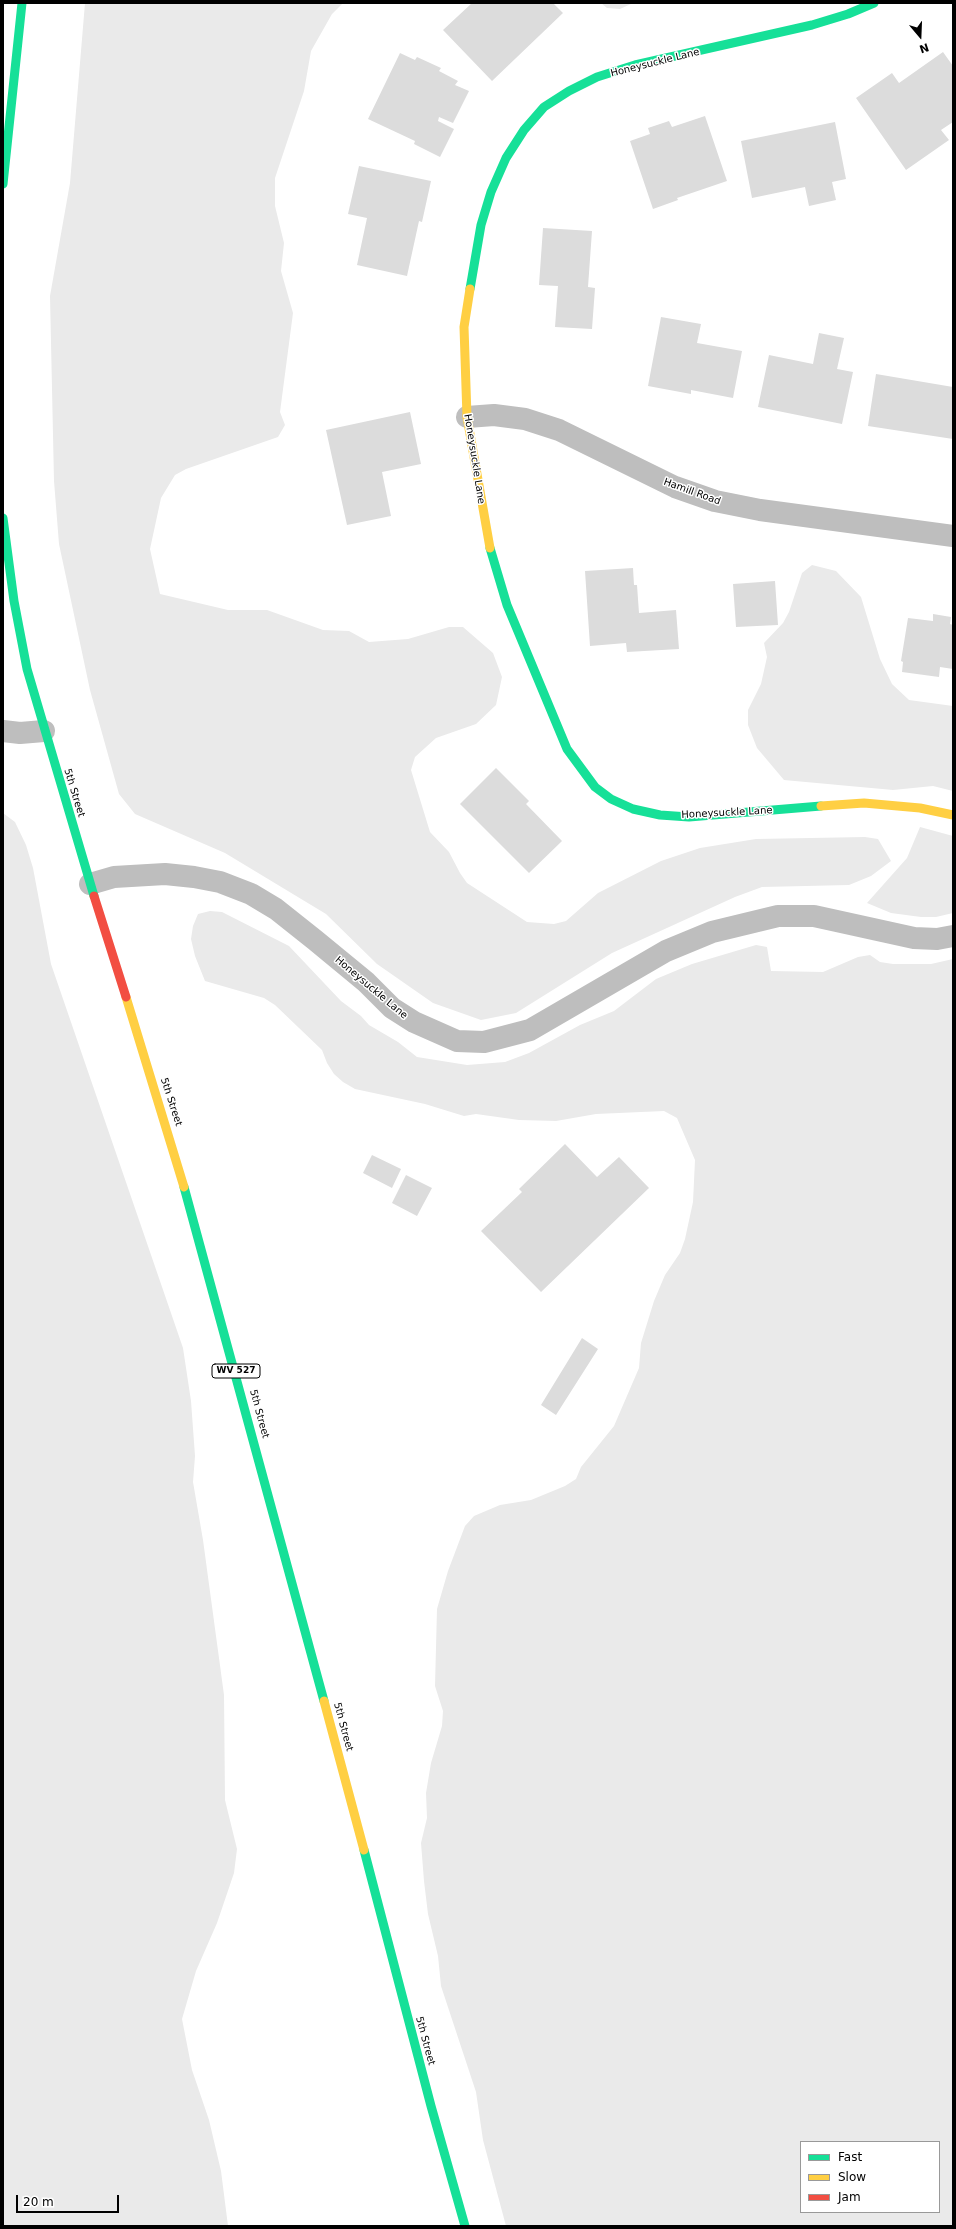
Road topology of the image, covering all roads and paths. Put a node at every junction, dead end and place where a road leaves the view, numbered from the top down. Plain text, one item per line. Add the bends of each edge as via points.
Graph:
1 (22, 3) edge
2 (874, 3) edge
3 (3, 184) edge
4 (467, 417) junction
5 (3, 518) edge
6 (953, 536) edge
7 (3, 731) edge
8 (44, 731) junction
9 (953, 814) edge
10 (90, 884) junction
11 (953, 936) edge
12 (465, 2226) edge

1 - 3 main road
2 - 4 main road, Honeysuckle Lane via 812,25 635,65 597,77 569,90 544,107 524,130 506,158 491,192 481,225 464,326
4 - 6 street, Hamill Road via 494,415 525,419 559,430 675,487 715,501 767,511
4 - 9 main road, Honeysuckle Lane via 482,514 508,605 567,748 595,786 633,809 660,814 689,816 864,803
5 - 8 main road, 5th Street / WV 527 via 14,601 27,669
7 - 8 street
8 - 10 main road, 5th Street / WV 527
10 - 11 street, Honeysuckle Lane via 114,877 165,874 220,882 251,894 276,909 310,936 366,982 392,1008 414,1022 457,1041 484,1042 530,1030 666,951 712,932 778,916 814,916 914,938 937,939
10 - 12 main road, 5th Street / WV 527 via 173,1146 219,1309

